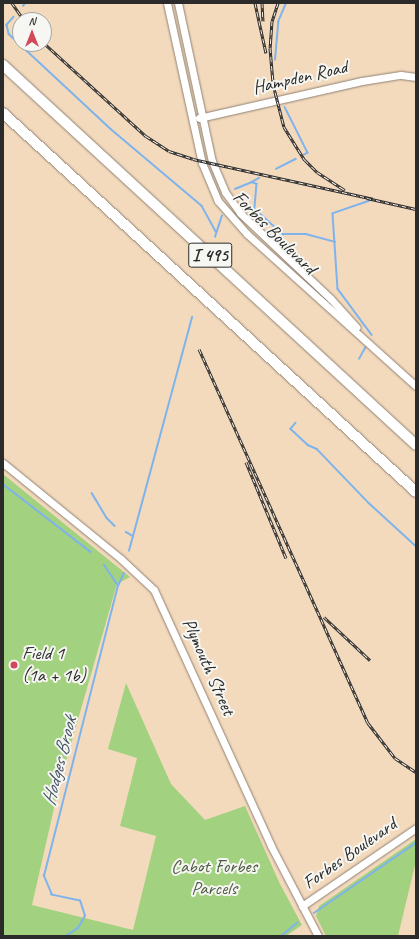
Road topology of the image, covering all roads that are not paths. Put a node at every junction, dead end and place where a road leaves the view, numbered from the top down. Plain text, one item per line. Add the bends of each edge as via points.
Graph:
1 (168, 3) edge
2 (178, 3) edge
3 (3, 65) edge
4 (416, 77) edge
5 (3, 113) edge
6 (202, 117) junction
7 (192, 119) junction
8 (212, 161) junction
9 (202, 163) junction
10 (370, 344) junction
11 (416, 386) edge
12 (416, 445) edge
13 (3, 463) edge
14 (416, 492) edge
15 (416, 828) edge
16 (302, 906) junction
17 (318, 936) edge

1 - 7 street, Forbes Boulevard
2 - 6 street, Forbes Boulevard
3 - 12 highway, I 495
4 - 6 street, Hampden Road via 396,75 362,81
5 - 14 highway, I 495
6 - 7 street, Hampden Road
6 - 8 street, Forbes Boulevard
7 - 9 street, Forbes Boulevard
8 - 9 street
8 - 10 street, Forbes Boulevard via 223,187 240,213 331,299
9 - 10 street, Forbes Boulevard via 213,191 230,217
10 - 11 street, Forbes Boulevard
13 - 16 street, Plymouth Street via 121,559 154,590
15 - 16 street, Forbes Boulevard
16 - 17 street, Plymouth Street

